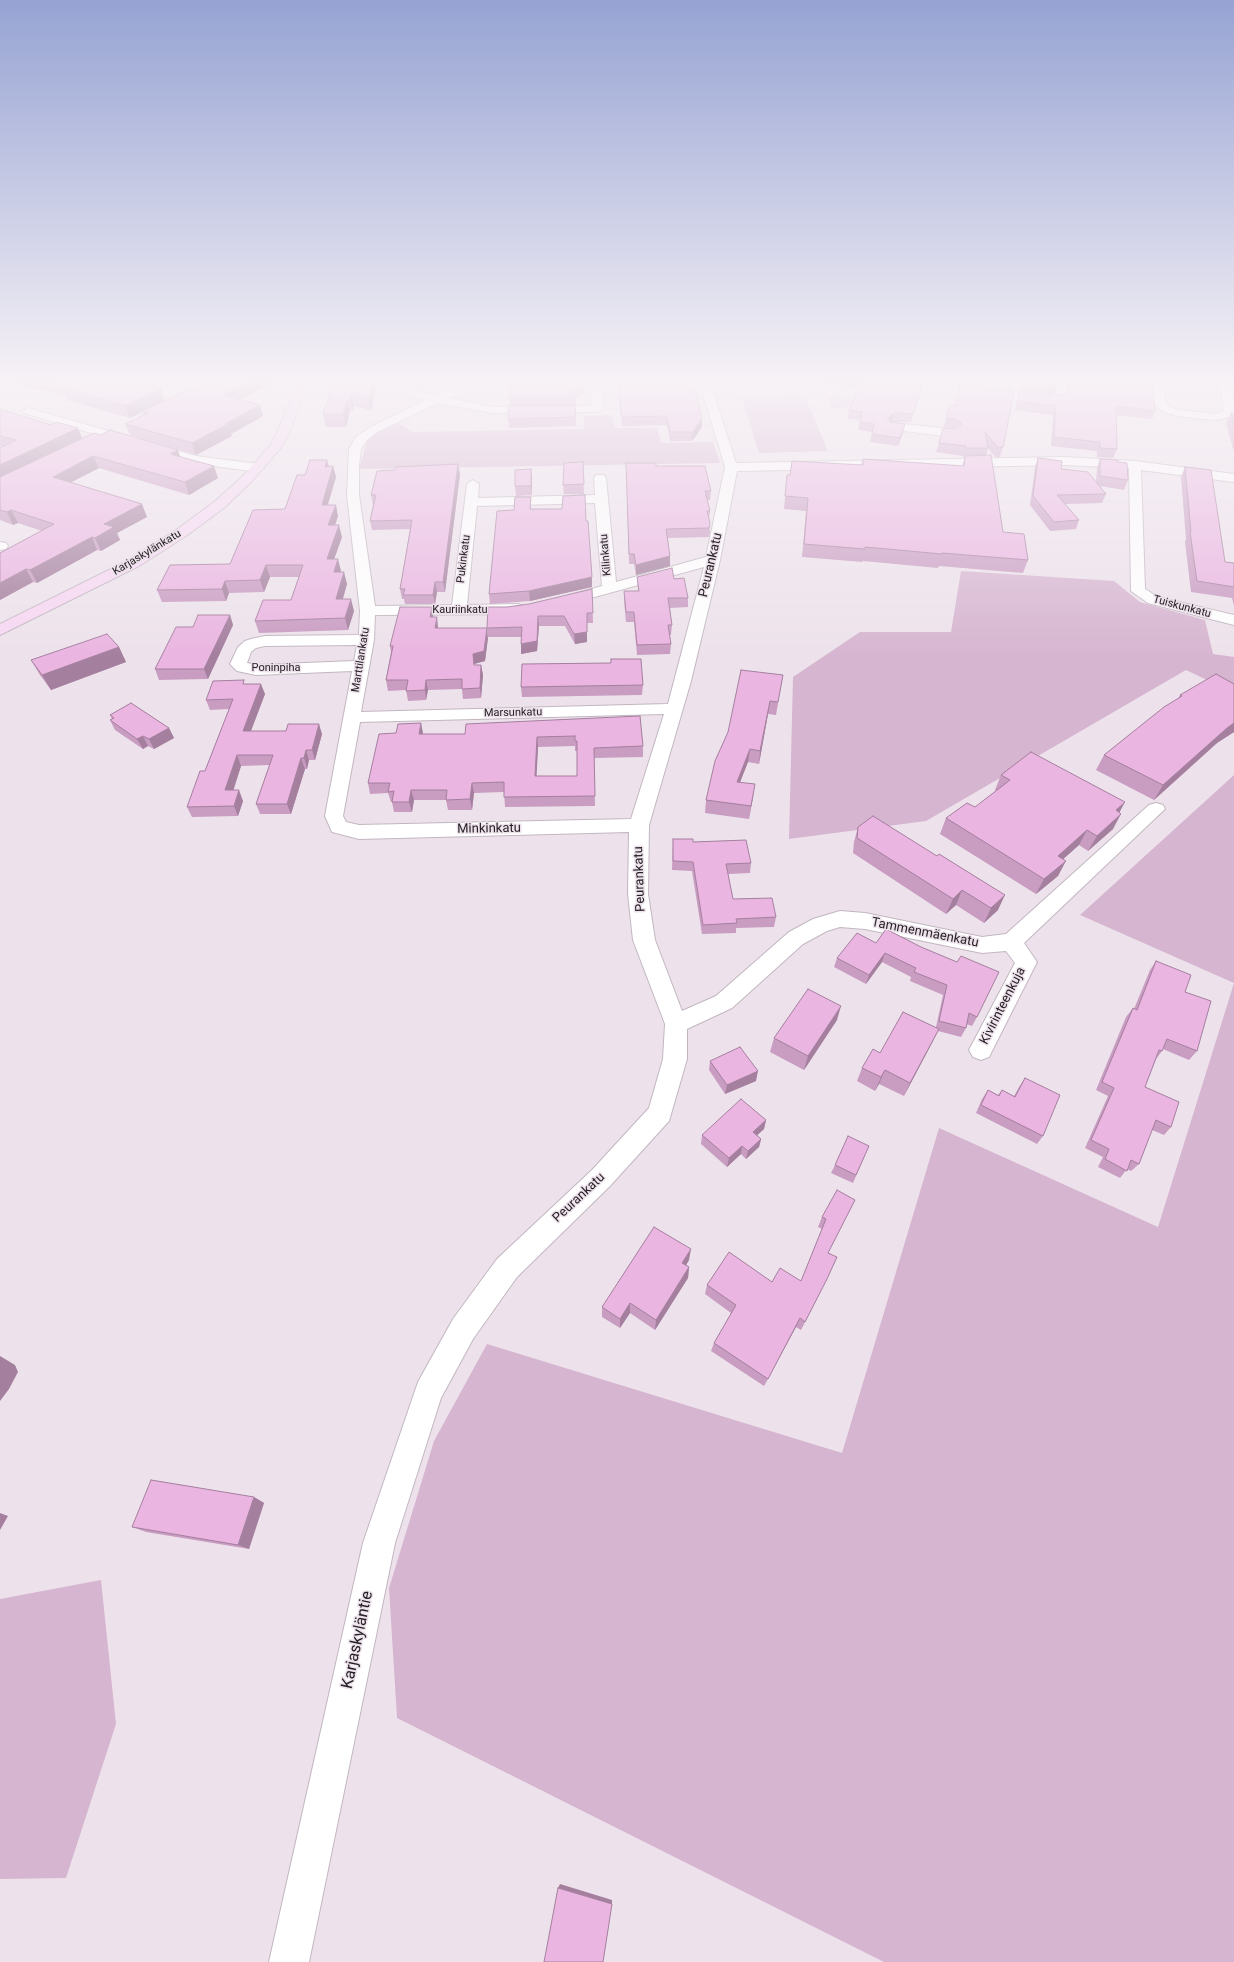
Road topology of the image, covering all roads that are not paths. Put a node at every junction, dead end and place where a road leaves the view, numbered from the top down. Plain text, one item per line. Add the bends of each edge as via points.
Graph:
1 (251, 475) edge
2 (353, 475) edge
3 (730, 475) edge
4 (1135, 475) edge
5 (1208, 475) edge
6 (600, 478) dead end
7 (1234, 478) edge
8 (473, 484) dead end
9 (601, 499) junction
10 (471, 502) junction
11 (713, 560) junction
12 (609, 588) junction
13 (552, 603) edge
14 (530, 608) edge
15 (459, 610) junction
16 (368, 611) junction
17 (1234, 620) edge
18 (0, 630) edge
19 (366, 640) junction
20 (360, 666) junction
21 (675, 709) junction
22 (352, 717) junction
23 (1156, 809) dead end
24 (639, 825) junction
25 (339, 827) joint
26 (1012, 942) junction
27 (676, 1024) junction
28 (981, 1050) dead end
29 (463, 1330) joint
30 (289, 1962) edge

1 - 18 street, Karjaskylänkatu via 219,505 153,551 117,572
2 - 16 street, Marttilankatu via 353,495
3 - 11 street, Peurankatu
4 - 17 street, Tuiskunkatu via 1138,591 1153,600
5 - 7 street
6 - 9 street, Kilinkatu
8 - 10 street, Pukinkatu
9 - 10 street
9 - 12 street, Kilinkatu
10 - 15 street, Pukinkatu
11 - 12 street
11 - 21 street, Peurankatu
12 - 13 street
14 - 15 street, Kauriinkatu
15 - 16 street, Kauriinkatu
16 - 19 street, Marttilankatu
19 - 20 street, Marttilankatu
19 - 20 street, Poninpiha via 265,641 251,644 244,650 238,664 243,668 256,670
20 - 22 street, Marttilankatu
21 - 22 street, Marsunkatu
21 - 24 street, Peurankatu
22 - 25 street, Marttilankatu via 334,816
23 - 26 street
24 - 25 street, Minkinkatu via 359,832
24 - 27 street, Peurankatu via 638,894 644,940
26 - 27 street, Tammenmäenkatu via 982,945 866,921 840,919 820,925 796,938 724,1002
26 - 28 street, Kivirinteenkuja via 1026,962
27 - 29 street, Peurankatu via 675,1059 660,1113 601,1178 507,1268
29 - 30 street, Karjaskyläntie via 428,1392 379,1544

